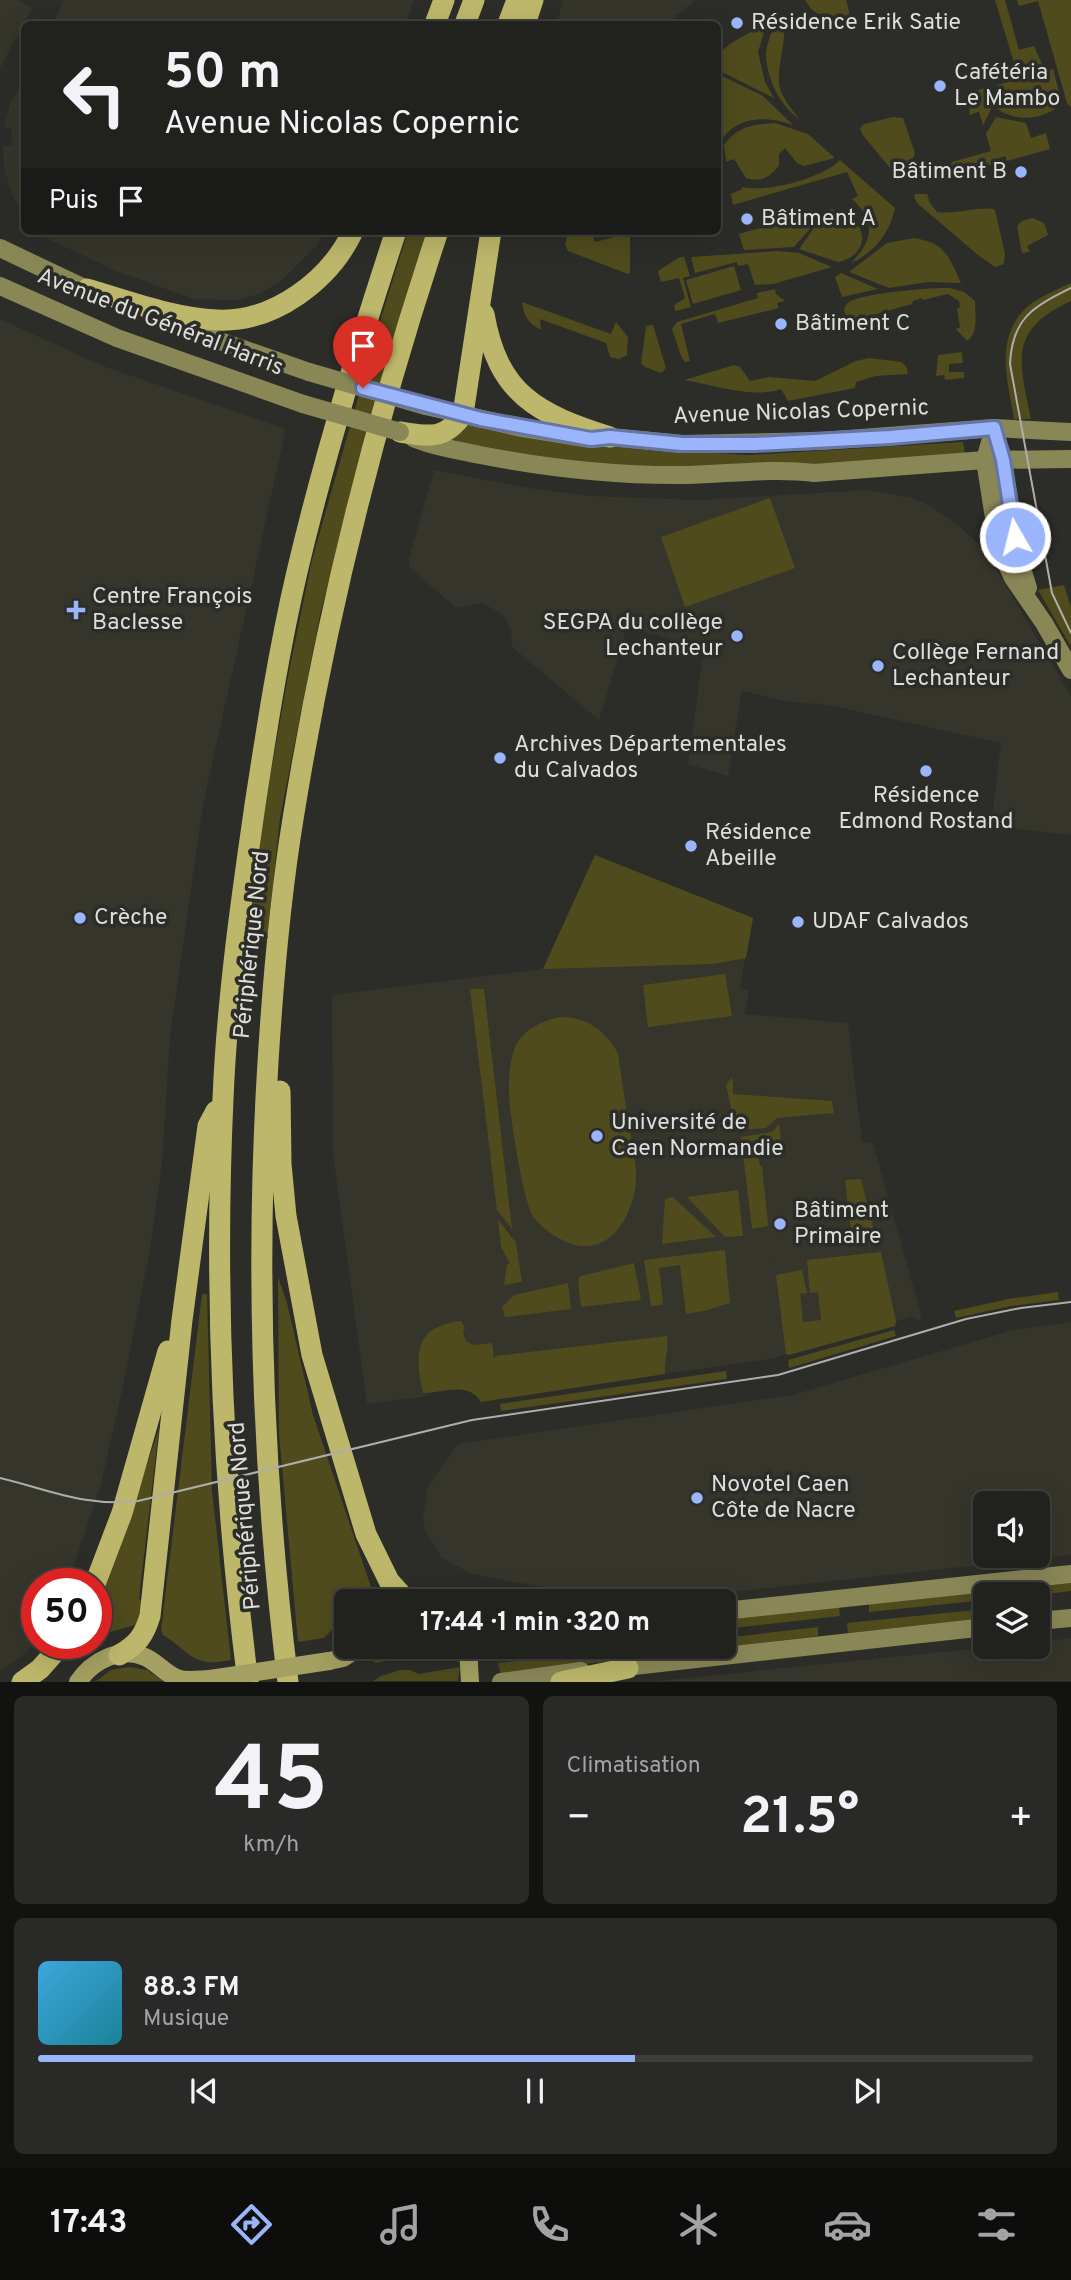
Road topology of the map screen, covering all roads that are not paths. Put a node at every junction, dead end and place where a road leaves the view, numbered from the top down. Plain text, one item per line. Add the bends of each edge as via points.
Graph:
1 (444, 0) edge
2 (464, 0) edge
3 (474, 0) edge
4 (517, 0) edge
5 (533, 0) edge
6 (436, 21) edge
7 (458, 21) edge
8 (466, 21) edge
9 (509, 21) edge
10 (526, 21) edge
11 (350, 235) edge
12 (395, 235) edge
13 (437, 235) edge
14 (490, 235) edge
15 (0, 248) edge
16 (0, 286) edge
17 (87, 289) junction
18 (481, 299) junction
19 (363, 388) joint
20 (463, 414) junction
21 (994, 428) junction
22 (1071, 432) edge
23 (411, 435) junction
24 (610, 437) junction
25 (1071, 459) edge
26 (985, 460) junction
27 (1003, 460) junction
28 (1044, 623) junction
29 (1071, 670) edge
30 (270, 1029) junction
31 (223, 1096) junction
32 (182, 1320) junction
33 (101, 1568) edge
34 (1071, 1574) edge
35 (396, 1589) edge
36 (736, 1610) edge
37 (1071, 1618) edge
38 (1050, 1620) edge
39 (973, 1628) edge
40 (119, 1655) junction
41 (49, 1659) edge
42 (336, 1659) edge
43 (628, 1668) junction
44 (22, 1682) edge
45 (78, 1682) edge
46 (248, 1682) edge
47 (288, 1682) edge
48 (501, 1682) edge
49 (561, 1682) edge

1 - 6 highway
2 - 7 highway
3 - 8 highway
4 - 9 highway
5 - 10 highway
11 - 17 highway via 320,277 298,296 249,317 219,321 189,317
12 - 31 highway, Périphérique Nord via 297,572 268,718 247,861
13 - 30 highway, Périphérique Nord via 339,578 292,822
14 - 18 highway
15 - 17 main road, Avenue du Général Harris
16 - 23 main road, Avenue du Général Harris, bridge via 117,338 303,404
17 - 19 main road, Avenue du Général Harris, bridge via 135,311
18 - 20 highway
18 - 24 highway via 493,351 518,392 547,414
19 - 20 main road, Avenue Nicolas Copernic, bridge
20 - 23 highway via 441,434
20 - 24 main road, Avenue Nicolas Copernic via 591,439
21 - 22 main road, Avenue Nicolas Copernic
21 - 24 main road, Avenue Nicolas Copernic via 755,444 682,444
21 - 26 main road
21 - 27 main road
23 - 26 main road via 506,460 642,474 814,473
25 - 27 main road
26 - 27 main road
26 - 28 main road via 1002,556
27 - 28 main road via 1021,568
28 - 29 main road
30 - 35 highway via 280,1067 286,1216 312,1355 366,1534
30 - 47 highway, Périphérique Nord via 260,1318 268,1478
31 - 32 highway via 208,1126
31 - 46 highway, Périphérique Nord via 219,1284 224,1431
32 - 33 highway via 169,1347 122,1513
32 - 40 highway via 150,1616 138,1643
34 - 36 main road
37 - 38 main road
39 - 43 main road
40 - 42 main road, bridge via 145,1657 179,1679 210,1679
40 - 45 main road via 97,1662
41 - 44 highway
43 - 48 main road
43 - 49 highway

